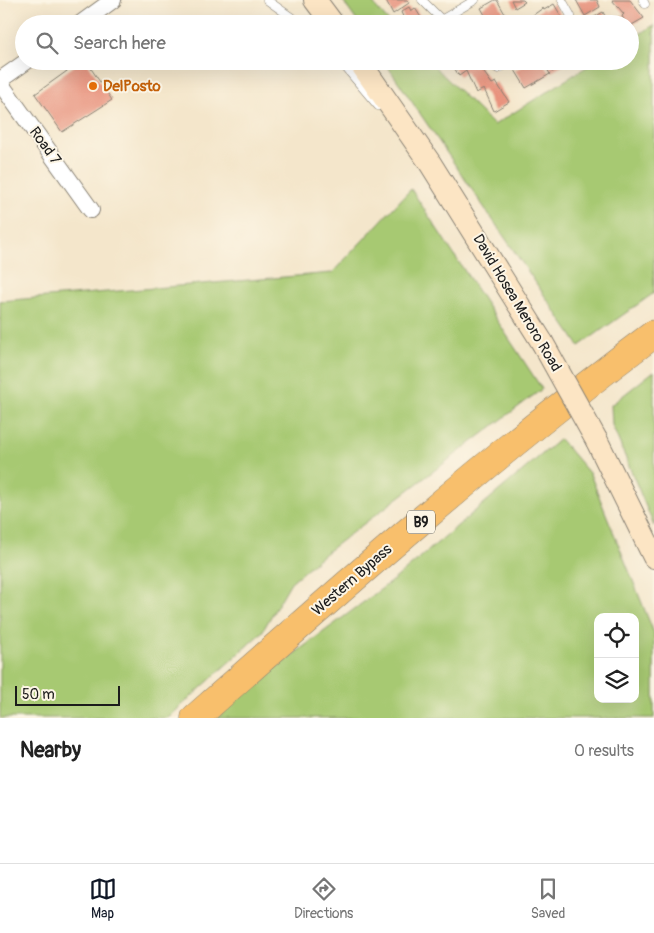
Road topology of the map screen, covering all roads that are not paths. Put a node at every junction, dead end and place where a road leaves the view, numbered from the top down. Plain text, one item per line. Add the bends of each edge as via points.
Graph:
1 (113, 0) edge
2 (268, 0) edge
3 (315, 0) edge
4 (422, 0) edge
5 (475, 0) edge
6 (562, 0) edge
7 (92, 15) edge
8 (289, 15) edge
9 (326, 15) edge
10 (436, 15) edge
11 (453, 15) edge
12 (570, 15) edge
13 (15, 70) edge
14 (348, 70) edge
15 (365, 70) edge
16 (0, 82) edge
17 (430, 163) junction
18 (91, 210) dead end
19 (654, 334) edge
20 (654, 557) edge
21 (195, 718) edge

1 - 7 street
2 - 8 lane
3 - 9 main road
4 - 10 lane
5 - 11 lane
6 - 12 lane
13 - 16 street
14 - 17 lane
15 - 17 main road, David Hosea Meroro Road
16 - 18 street, Road 7
17 - 20 main road, David Hosea Meroro Road, bridge via 542,342 597,441
19 - 21 highway, Western Bypass / B9 via 486,466

